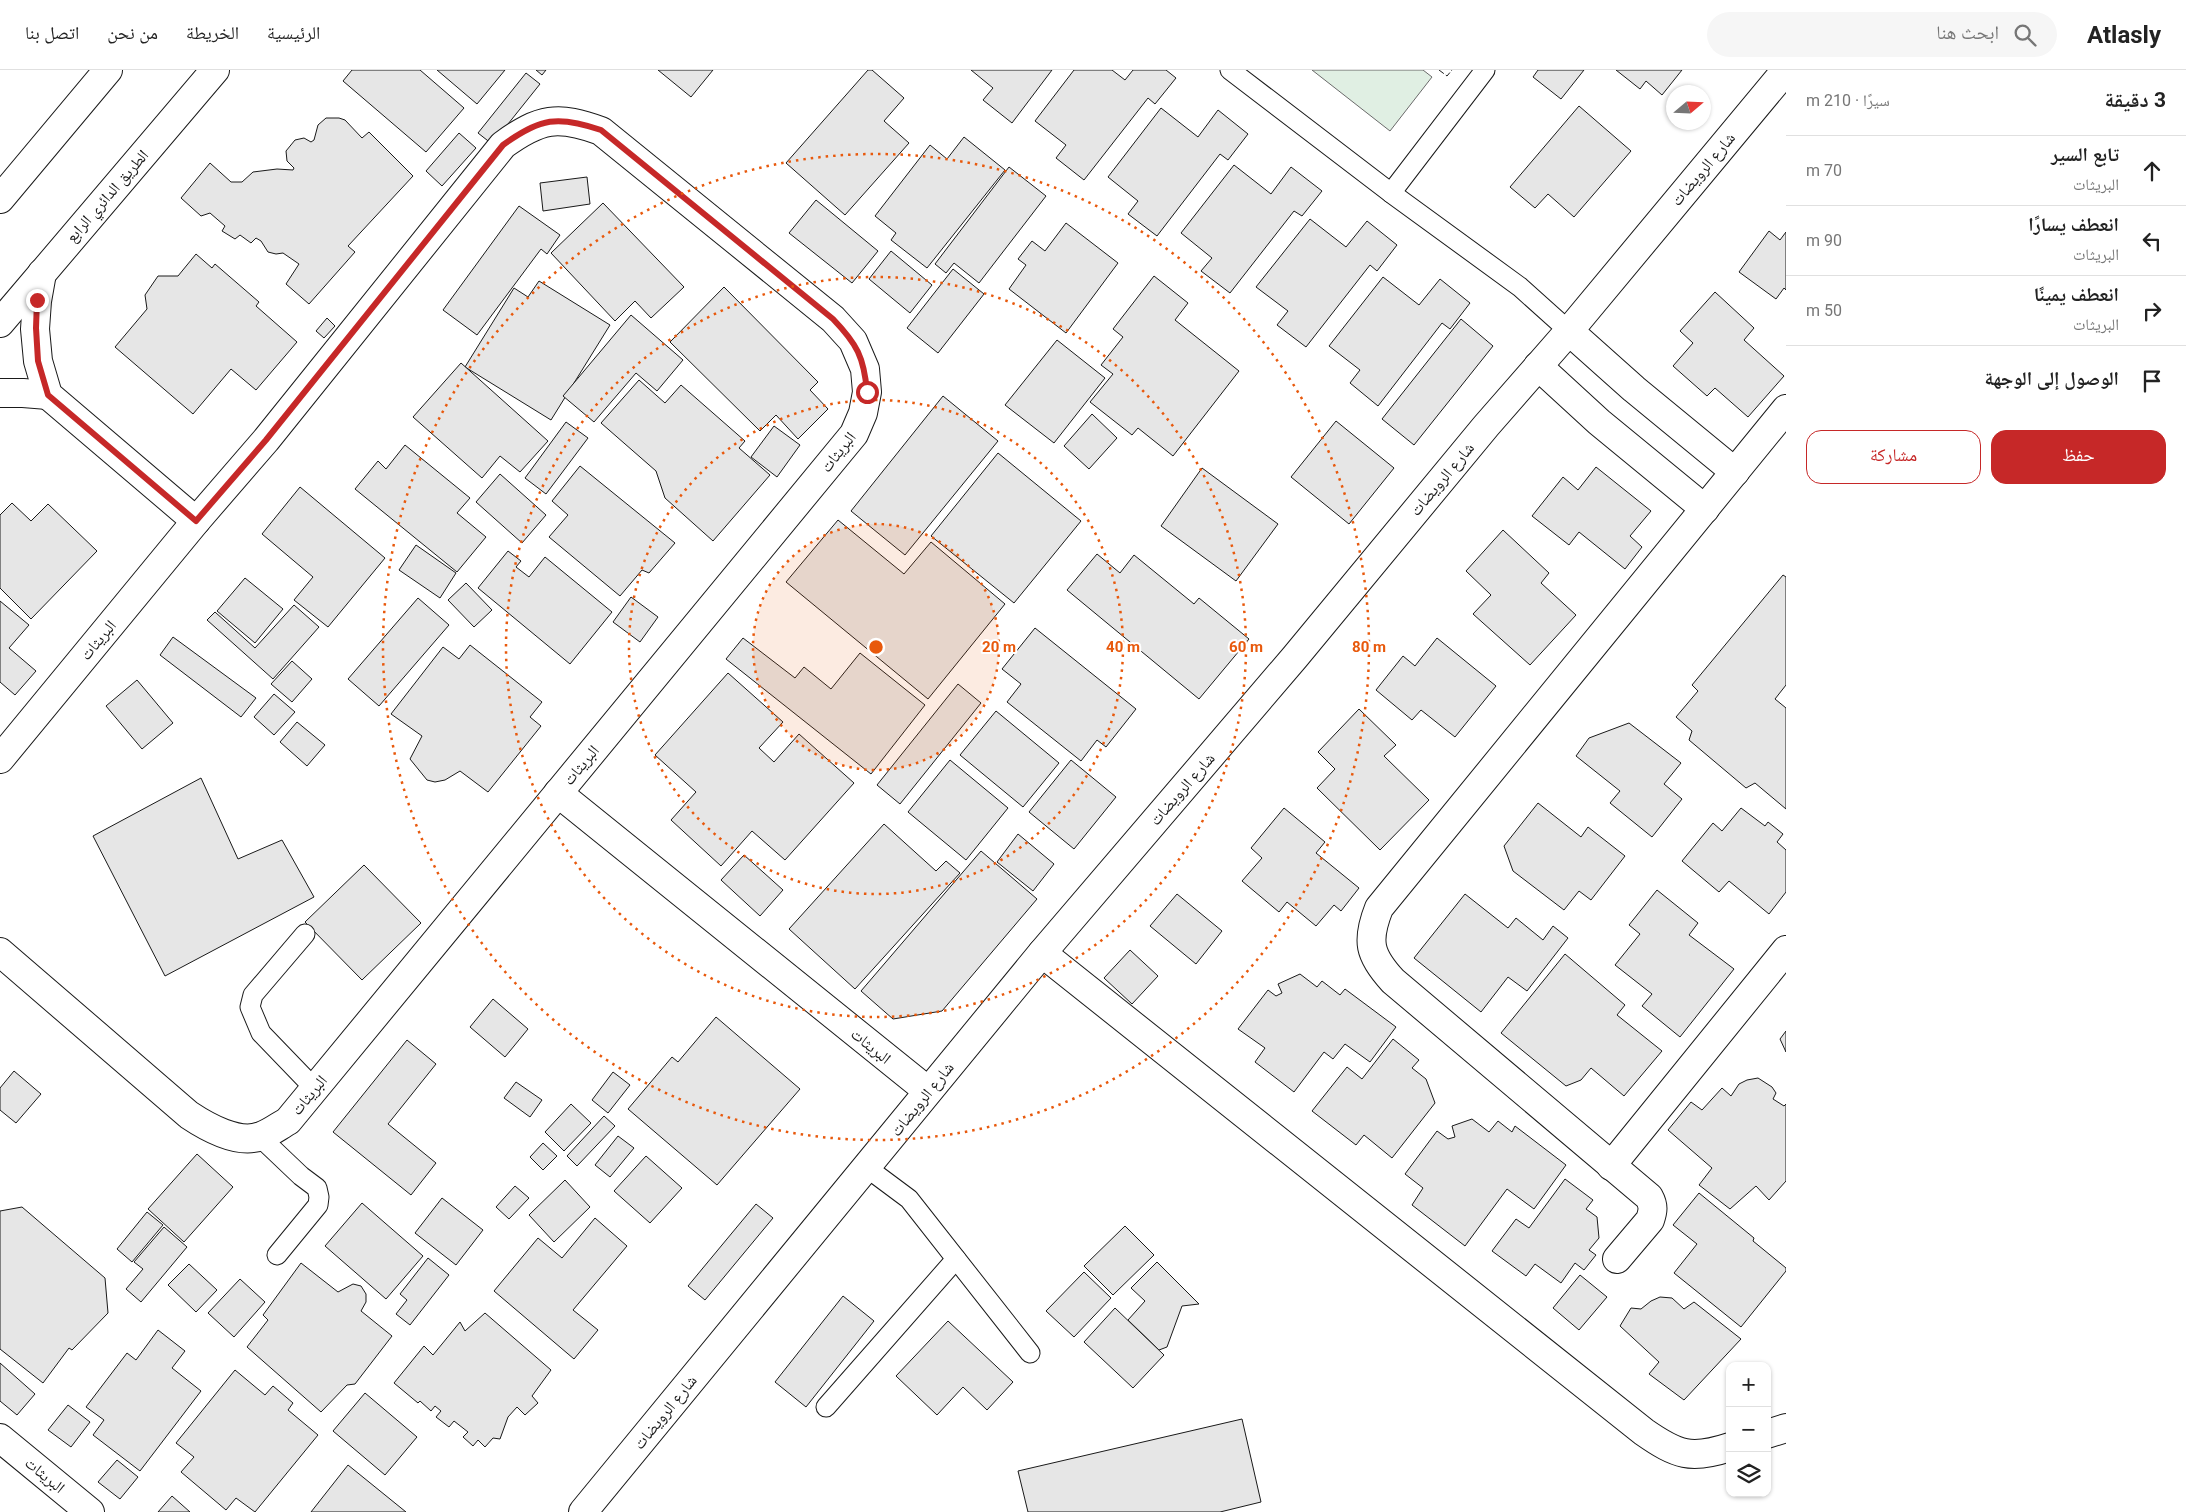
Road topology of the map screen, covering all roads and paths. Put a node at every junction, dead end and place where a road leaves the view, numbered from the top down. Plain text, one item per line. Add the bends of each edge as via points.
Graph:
1 (108, 70) edge
2 (215, 70) edge
3 (1230, 70) edge
4 (1485, 70) edge
5 (1786, 70) edge
6 (1392, 194) junction
7 (0, 199) edge
8 (42, 273) junction
9 (0, 323) edge
10 (1569, 331) junction
11 (1538, 366) junction
12 (0, 393) edge
13 (48, 395) junction
14 (1786, 409) edge
15 (1734, 472) junction
16 (1704, 509) junction
17 (196, 521) junction
18 (0, 759) edge
19 (558, 793) junction
20 (305, 934) dead end
21 (1786, 950) edge
22 (0, 952) edge
23 (1042, 953) junction
24 (314, 1089) junction
25 (928, 1092) junction
26 (260, 1137) junction
27 (1611, 1166) junction
28 (866, 1167) junction
29 (277, 1255) dead end
30 (956, 1259) junction
31 (1617, 1259) dead end
32 (1030, 1353) dead end
33 (826, 1407) dead end
34 (1786, 1428) edge
35 (1771, 1433) edge
36 (0, 1438) edge
37 (1726, 1448) edge
38 (90, 1512) edge
39 (583, 1512) edge

1 - 7 main road
2 - 8 main road, الطريق الدائري الرابع
3 - 6 lane
4 - 6 lane
5 - 10 main road, شارع الرويضات
6 - 10 lane via 1520,287
8 - 9 main road, الطريق الدائري الرابع
8 - 13 main road via 36,328 38,361
10 - 11 main road, شارع الرويضات
10 - 15 main road
11 - 16 main road via 1599,422
11 - 23 main road, شارع الرويضات
12 - 13 main road
13 - 17 main road
14 - 15 main road
15 - 16 main road
16 - 27 main road via 1379,908 1372,927 1371,947 1379,966 1393,981
17 - 18 main road, البريثات
17 - 19 main road, البريثات via 266,440 503,145 525,129 550,121 576,121 601,130 833,319 854,341 865,369 867,392 863,414 854,434
19 - 24 main road, البريثات
19 - 25 main road, البريثات
20 - 24 lane via 253,995 250,1007 261,1033
21 - 27 main road
22 - 26 main road, البريثات via 189,1115 208,1127 238,1138
23 - 25 main road, شارع الرويضات
23 - 37 main road via 1644,1432 1668,1449 1693,1456
24 - 26 main road, البريثات via 288,1121
25 - 28 main road, شارع الرويضات
26 - 29 lane via 317,1188 319,1197 318,1205
27 - 31 main road via 1653,1204 1650,1220
28 - 30 lane via 909,1199
28 - 39 main road, شارع الرويضات
30 - 32 lane
30 - 33 lane
34 - 35 main road
36 - 38 main road, البريثات

